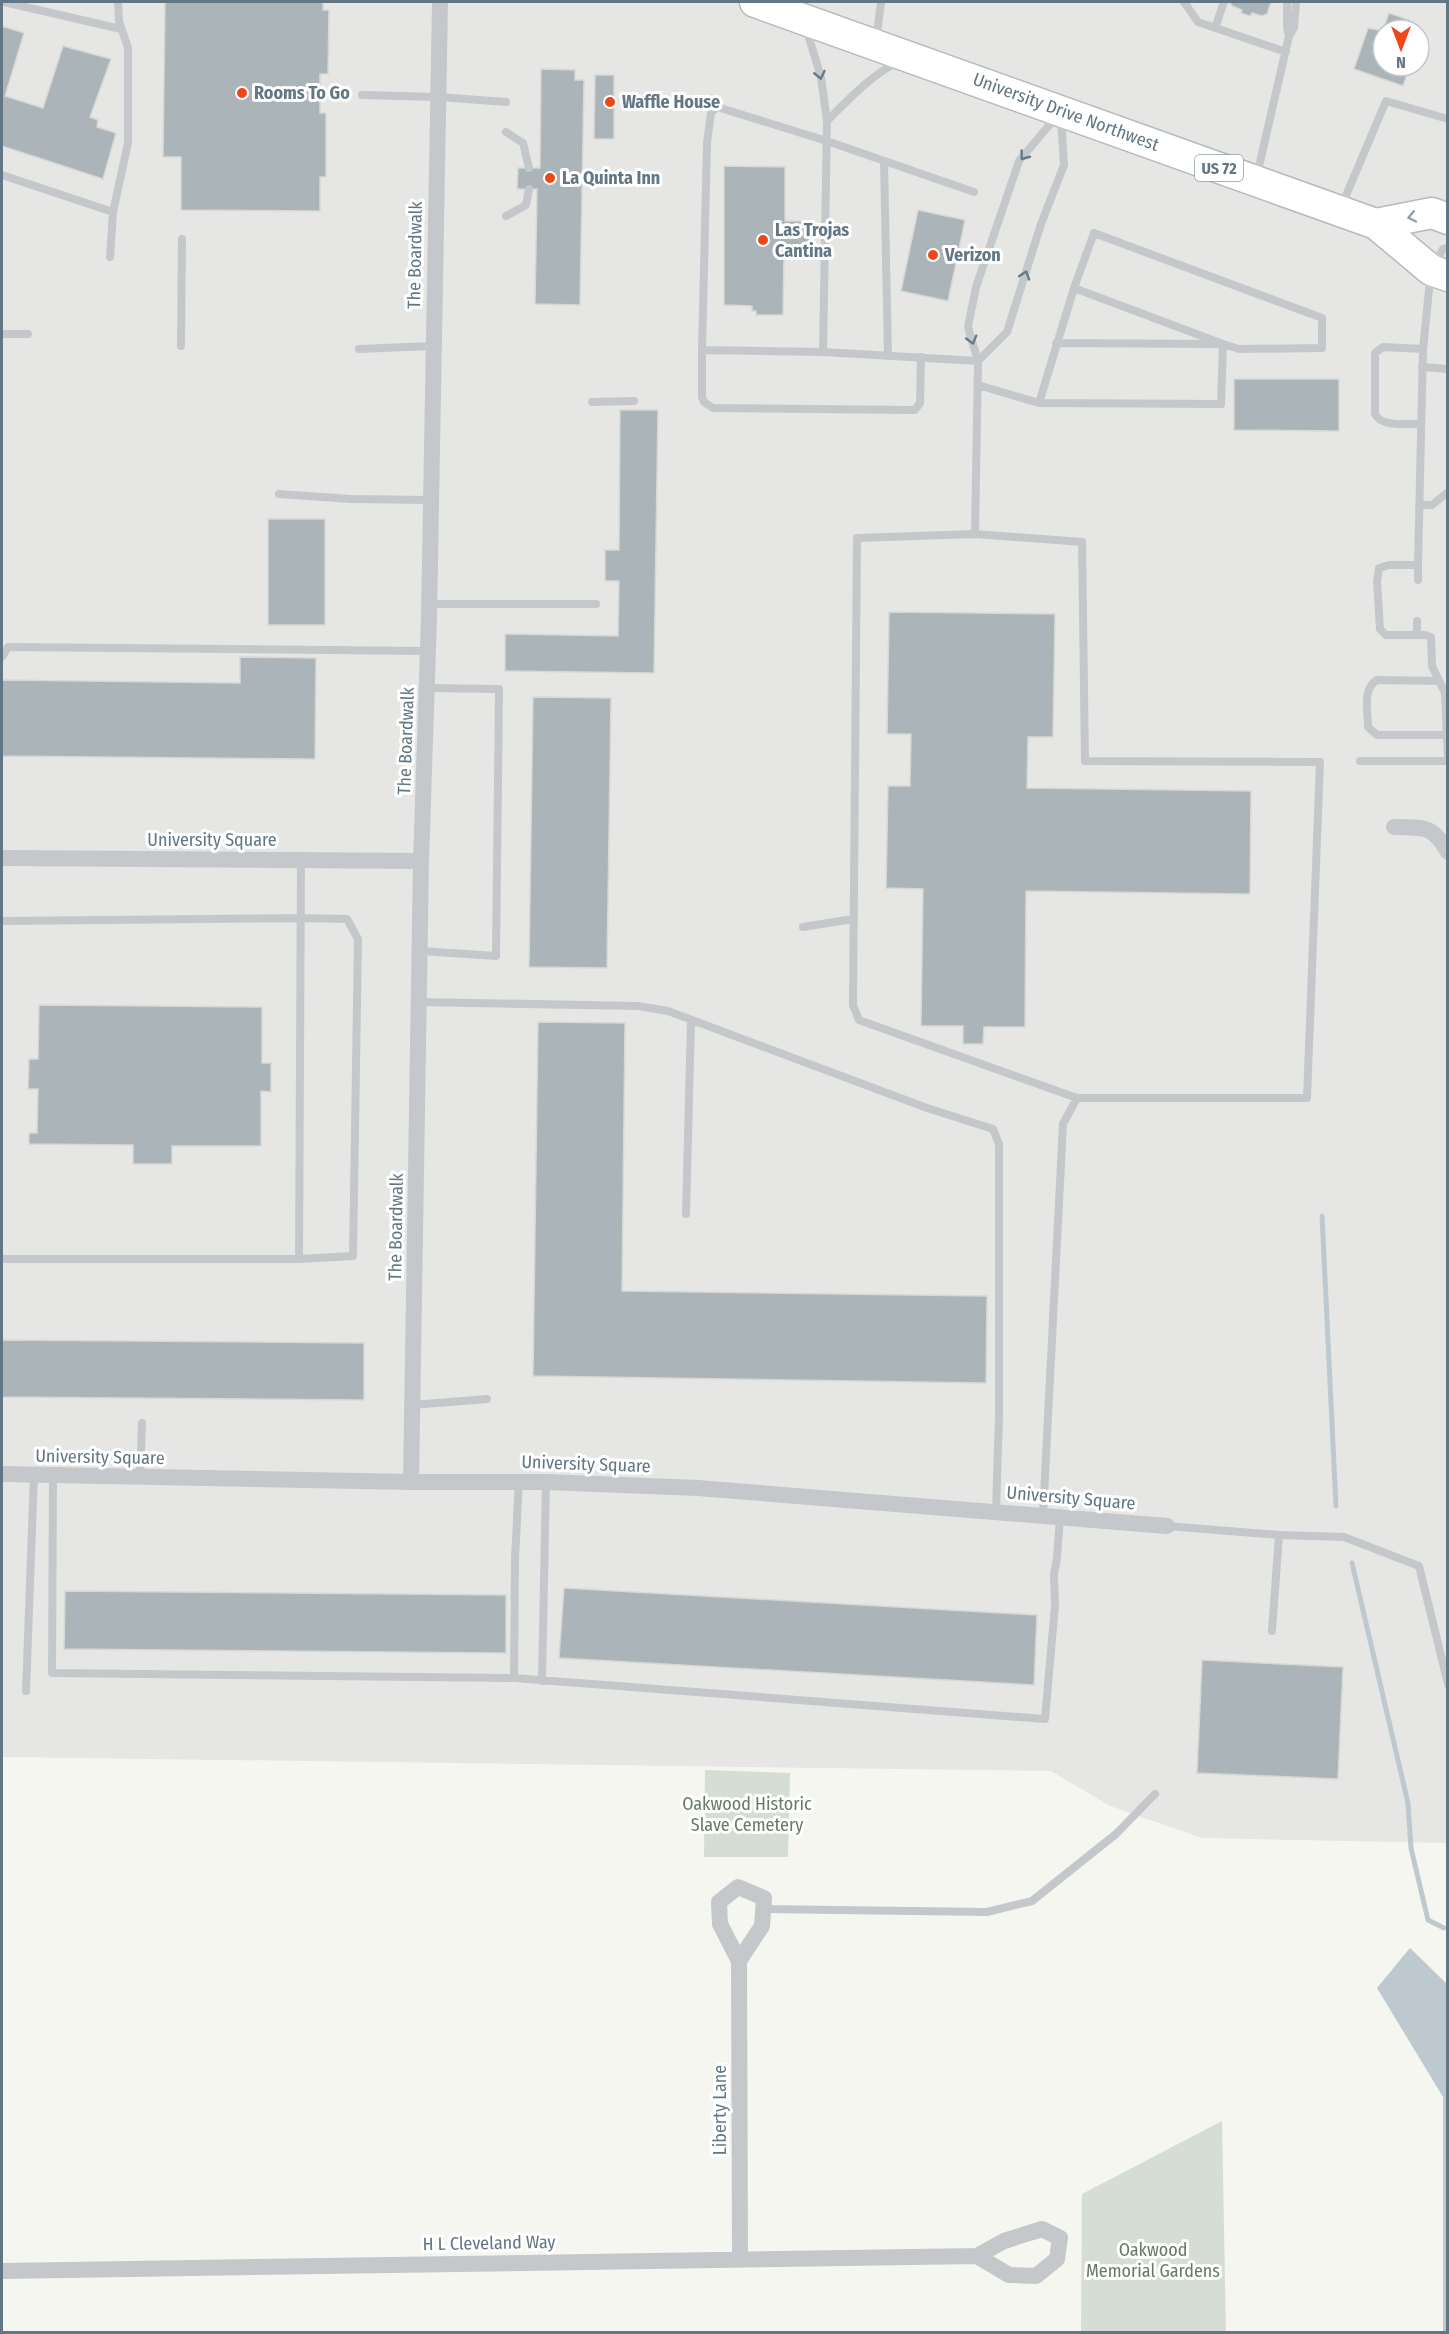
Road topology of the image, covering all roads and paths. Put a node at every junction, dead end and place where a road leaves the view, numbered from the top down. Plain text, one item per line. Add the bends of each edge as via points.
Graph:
1 (4, 2) edge
2 (118, 2) edge
3 (440, 2) edge
4 (756, 2) edge
5 (881, 2) edge
6 (1184, 2) edge
7 (1224, 2) edge
8 (1287, 2) edge
9 (1296, 2) edge
10 (804, 19) junction
11 (1215, 28) junction
12 (121, 29) junction
13 (1288, 36) junction
14 (876, 45) junction
15 (1286, 52) junction
16 (910, 57) junction
17 (362, 95) dead end
18 (438, 97) junction
19 (506, 102) dead end
20 (1061, 111) junction
21 (1448, 119) edge
22 (827, 121) junction
23 (506, 132) dead end
24 (827, 141) junction
25 (884, 160) junction
26 (529, 168) dead end
27 (2, 176) edge
28 (1255, 181) junction
29 (529, 189) dead end
30 (974, 192) dead end
31 (1340, 211) junction
32 (113, 212) junction
33 (506, 216) dead end
34 (1448, 219) edge
35 (1376, 224) junction
36 (182, 238) dead end
37 (110, 257) dead end
38 (1442, 265) edge
39 (1074, 288) junction
40 (2, 334) edge
41 (28, 334) dead end
42 (1056, 343) junction
43 (1223, 344) junction
44 (181, 346) dead end
45 (433, 346) junction
46 (358, 349) dead end
47 (1423, 349) junction
48 (702, 350) junction
49 (824, 352) junction
50 (888, 356) junction
51 (921, 357) junction
52 (978, 361) junction
53 (1422, 367) junction
54 (1448, 369) edge
55 (978, 385) junction
56 (634, 401) dead end
57 (592, 402) dead end
58 (1039, 403) junction
59 (1421, 424) junction
60 (1448, 492) edge
61 (279, 494) dead end
62 (431, 500) junction
63 (1419, 505) junction
64 (975, 534) junction
65 (1418, 565) junction
66 (1418, 580) dead end
67 (429, 604) junction
68 (596, 604) dead end
69 (1417, 621) dead end
70 (1417, 635) junction
71 (428, 651) junction
72 (2, 657) edge
73 (1439, 681) junction
74 (427, 688) junction
75 (1446, 735) edge
76 (1360, 761) dead end
77 (1447, 762) edge
78 (1394, 827) dead end
79 (1448, 852) edge
80 (2, 858) edge
81 (301, 860) junction
82 (421, 861) junction
83 (300, 918) junction
84 (853, 919) junction
85 (2, 921) edge
86 (803, 927) dead end
87 (420, 951) junction
88 (419, 1002) junction
89 (691, 1020) junction
90 (1077, 1098) junction
91 (686, 1214) dead end
92 (298, 1258) junction
93 (2, 1259) edge
94 (487, 1399) dead end
95 (412, 1406) junction
96 (142, 1423) dead end
97 (2, 1474) edge
98 (34, 1475) junction
99 (53, 1475) junction
100 (140, 1477) junction
101 (519, 1481) junction
102 (411, 1482) junction
103 (546, 1482) junction
104 (996, 1511) junction
105 (1043, 1515) junction
106 (1060, 1516) junction
107 (1167, 1526) joint
108 (1279, 1535) junction
109 (1272, 1631) dead end
110 (514, 1678) junction
111 (542, 1681) junction
112 (1448, 1684) edge
113 (26, 1691) dead end
114 (1155, 1794) dead end
115 (763, 1909) junction
116 (739, 1961) junction
117 (977, 2256) dead end
118 (741, 2259) junction
119 (2, 2271) edge

1 - 12 lane
2 - 12 lane
3 - 18 street, The Boardwalk
4 - 10 highway, University Drive Northwest / US 72
5 - 14 lane
6 - 11 lane via 1198,22
7 - 11 lane
8 - 13 lane
9 - 13 lane via 1294,28
10 - 14 highway, University Drive Northwest / US 72
10 -> 22 lane via 821,77
11 - 15 lane
12 - 32 lane via 128,48 128,143
13 - 15 lane
14 - 16 highway, University Drive Northwest / US 72
15 - 28 lane
16 - 20 highway, University Drive Northwest / US 72
16 - 22 lane via 868,82
17 - 18 lane
18 - 19 lane
18 - 45 street, The Boardwalk
20 - 28 highway, University Drive Northwest / US 72
52 -> 20 lane via 1007,332 1064,165
20 -> 52 lane via 1019,161 976,287 968,327
21 - 31 lane via 1386,101
22 - 24 lane
23 - 26 lane via 523,143
24 - 25 lane
24 - 48 lane via 717,107 711,113
24 - 49 lane
25 - 30 lane
25 - 50 lane
27 - 32 lane
28 - 31 highway, University Drive Northwest / US 72
29 - 33 lane via 526,205
31 - 35 highway, University Drive Northwest / US 72
32 - 37 lane
34 -> 35 highway via 1432,213
35 - 38 highway, University Drive Northwest / US 72
36 - 44 lane
38 - 47 lane
39 - 42 lane
39 - 43 lane
39 - 43 lane via 1094,233 1322,318 1322,348 1239,349
40 - 41 lane
42 - 43 lane
42 - 58 lane
43 - 58 lane via 1221,404
45 - 46 lane
45 - 62 street, The Boardwalk
47 - 53 lane
47 - 59 lane via 1383,347 1375,353 1378,420
48 - 49 lane
48 - 51 lane via 702,397 713,408 915,410 920,403
49 - 50 lane
50 - 51 lane
51 - 52 lane
52 - 55 lane
53 - 54 lane
53 - 59 lane
55 - 58 lane
55 - 64 lane
56 - 57 lane
59 - 63 lane
60 - 63 lane via 1432,505
61 - 62 lane
62 - 67 street, The Boardwalk
63 - 65 lane
64 - 84 lane via 857,538
64 - 90 lane via 1082,542 1085,762 1320,762 1307,1098
65 - 66 lane
65 - 70 lane via 1380,568 1377,581 1380,629 1386,635
67 - 68 lane
67 - 71 street, The Boardwalk
69 - 70 lane
70 - 73 lane via 1431,637 1432,666
71 - 72 lane via 8,647
71 - 74 street, The Boardwalk
73 - 75 lane via 1445,693
73 - 75 lane via 1377,680 1370,684 1368,727 1377,735
74 - 82 street, The Boardwalk
74 - 87 lane via 499,689 496,957
75 - 77 lane
76 - 77 lane
78 - 79 street via 1428,828
80 - 81 street, University Square
81 - 82 street, University Square
81 - 83 lane
82 - 87 street, The Boardwalk
83 - 85 lane
83 - 92 lane
83 - 92 lane via 347,919 358,939 353,1256
84 - 86 lane
84 - 90 lane via 853,1005 860,1020
87 - 88 street, The Boardwalk
88 - 89 lane via 638,1006
88 - 95 street, The Boardwalk
89 - 91 lane
89 - 104 lane via 993,1129 999,1144
90 - 105 lane via 1064,1124
92 - 93 lane
94 - 95 lane
95 - 102 street, The Boardwalk
96 - 100 lane
97 - 98 street, University Square
98 - 99 street, University Square
98 - 113 lane
99 - 100 street, University Square
99 - 110 lane via 52,1673
100 - 102 street, University Square
101 - 102 street, University Square
101 - 103 street, University Square
101 - 110 lane
103 - 104 street, University Square via 698,1488
103 - 111 lane
104 - 105 street, University Square
105 - 106 street, University Square
106 - 107 street, University Square
106 - 111 lane via 1045,1719
107 - 108 lane
108 - 109 lane
108 - 112 lane via 1344,1536 1419,1566
110 - 111 lane
114 - 115 lane via 1116,1834 1032,1901 987,1912
115 - 116 street via 762,1926
115 - 116 street via 764,1898 738,1887 719,1902 720,1924
116 - 118 street, Liberty Lane
117 - 118 street, H L Cleveland Way
118 - 119 street, H L Cleveland Way

